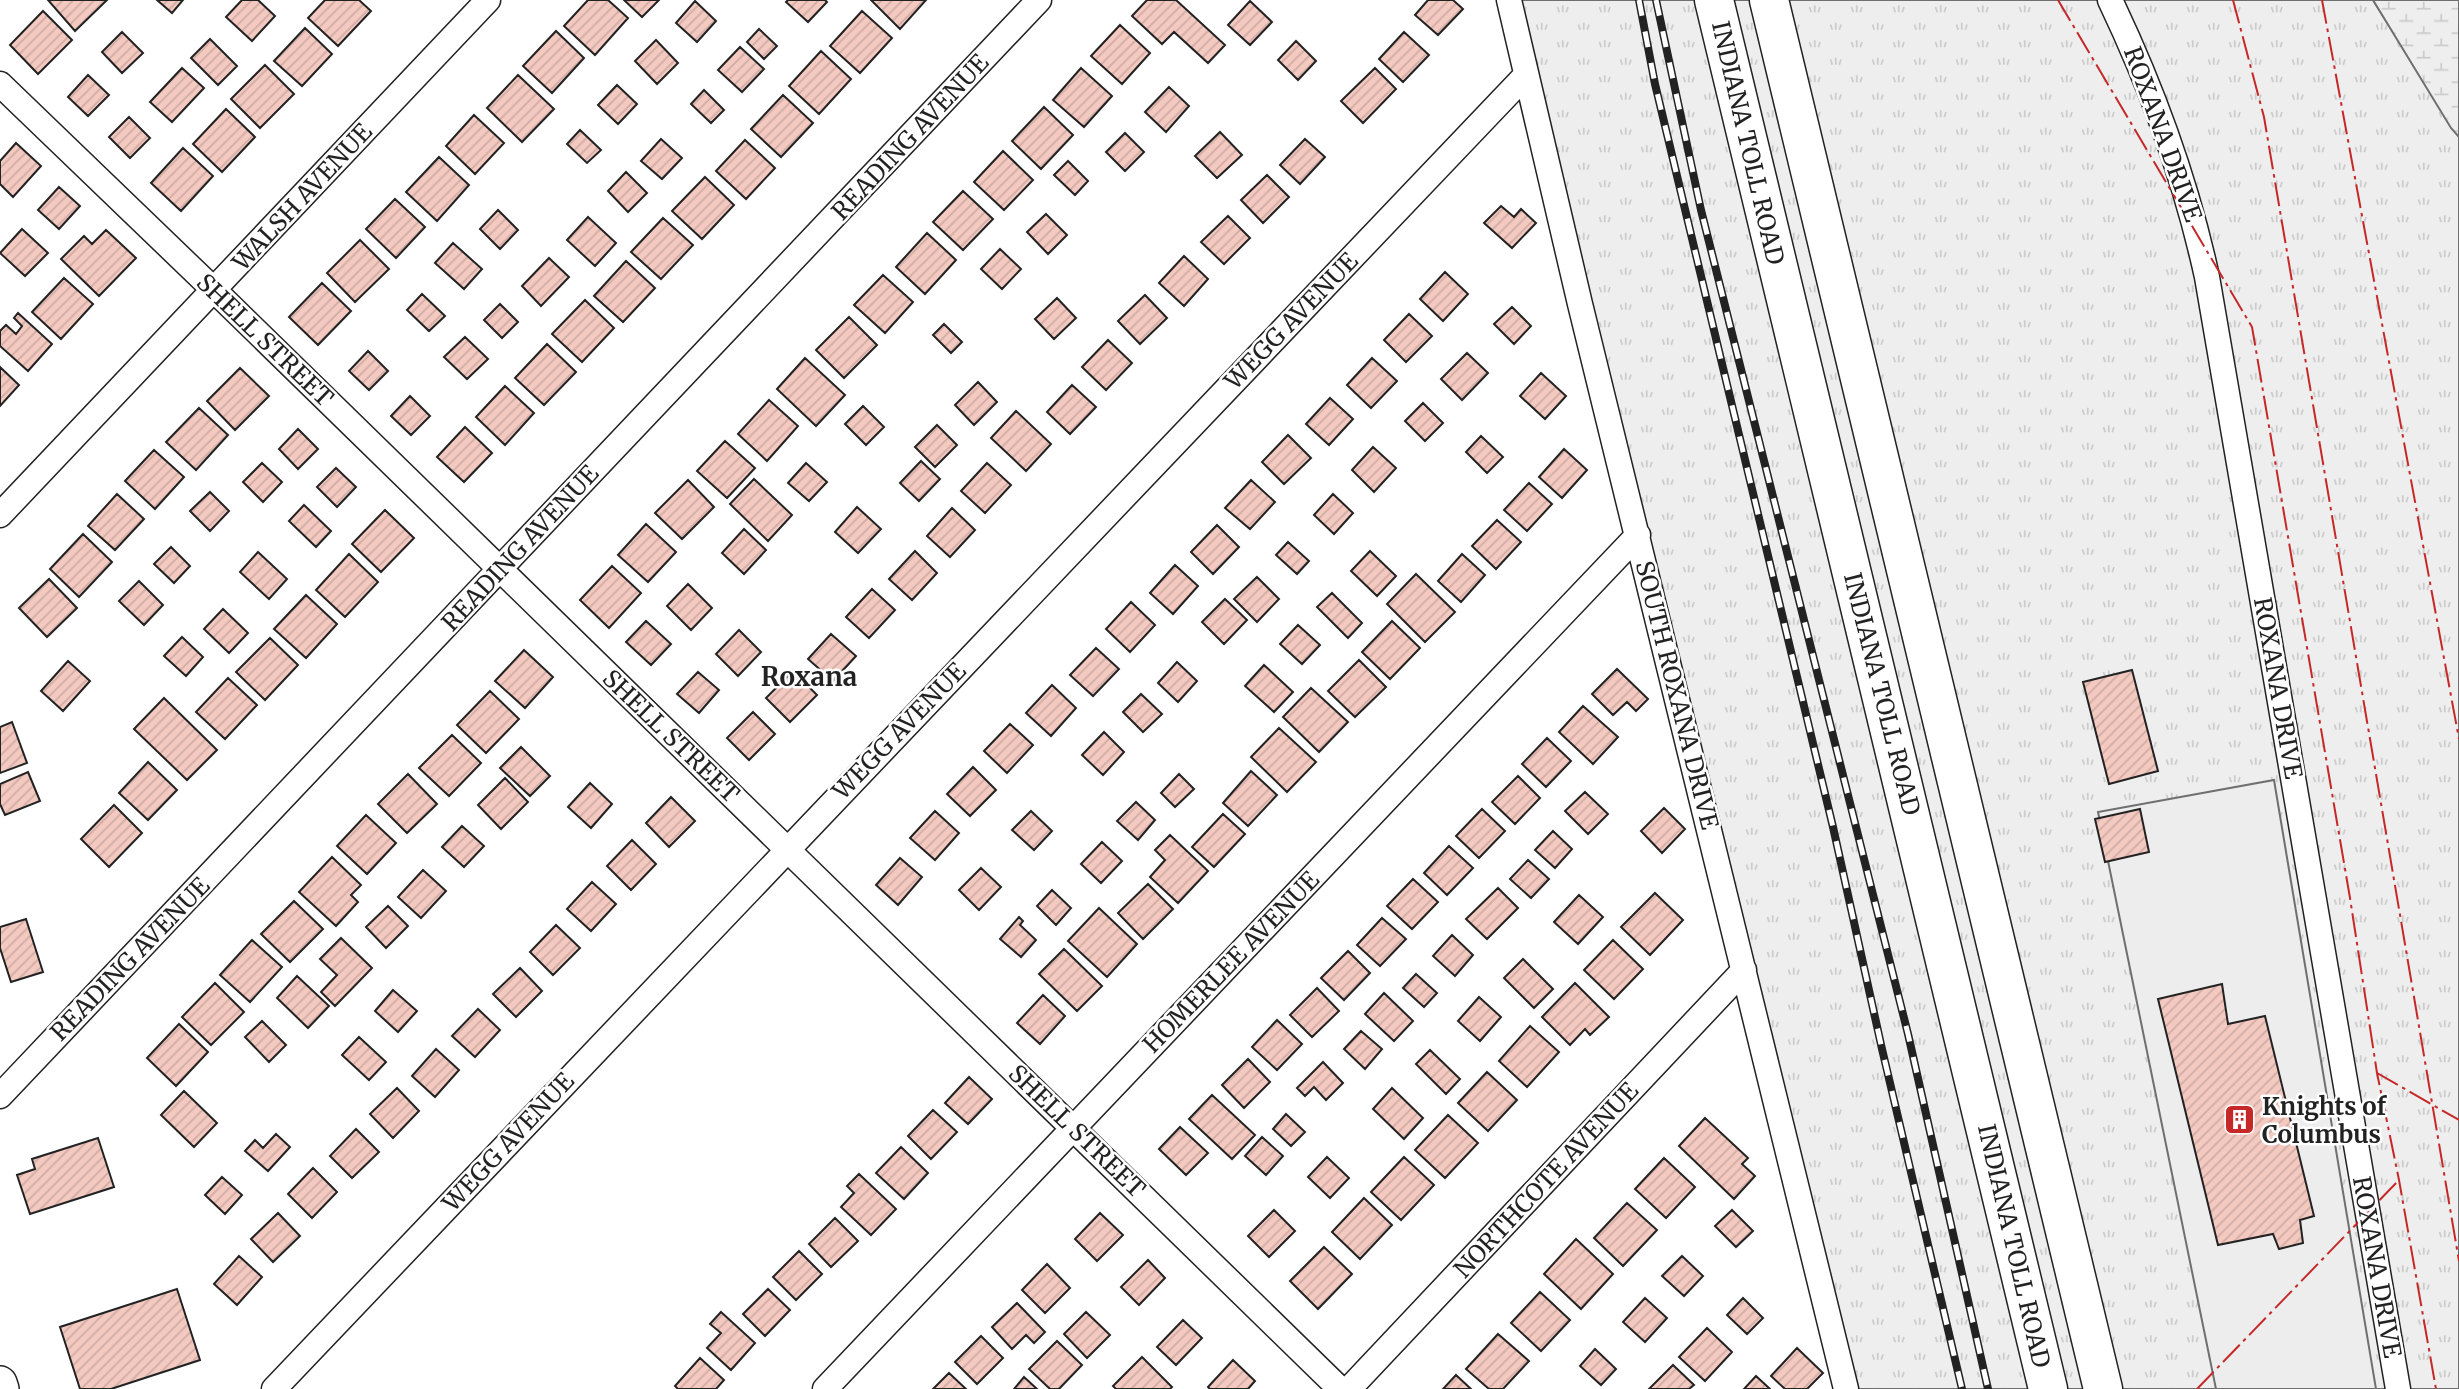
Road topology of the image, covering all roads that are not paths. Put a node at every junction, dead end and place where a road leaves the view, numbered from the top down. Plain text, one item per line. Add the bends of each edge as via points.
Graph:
1 (488, 0) edge
2 (1039, 0) edge
3 (1509, 0) edge
4 (1714, 0) edge
5 (1769, 0) edge
6 (2110, 0) edge
7 (1526, 75) junction
8 (0, 84) edge
9 (214, 290) junction
10 (0, 515) edge
11 (1638, 535) junction
12 (500, 570) junction
13 (787, 848) junction
14 (1744, 970) junction
15 (0, 1096) edge
16 (1074, 1127) junction
17 (0, 1383) edge
18 (2, 1389) edge
19 (274, 1389) edge
20 (825, 1389) edge
21 (1340, 1389) edge
22 (1349, 1389) edge
23 (1846, 1389) edge
24 (2048, 1389) edge
25 (2103, 1389) edge
26 (2398, 1389) edge

1 - 9 street, WALSH AVENUE
2 - 12 street, READING AVENUE
3 - 7 street, SOUTH ROXANA DRIVE
4 - 24 highway, INDIANA TOLL ROAD
5 - 25 highway
6 - 26 street, ROXANA DRIVE via 2168,134 2207,277
7 - 11 street, SOUTH ROXANA DRIVE
7 - 13 street, WEGG AVENUE
8 - 9 street, SHELL STREET
9 - 10 street, WALSH AVENUE
9 - 12 street, SHELL STREET
11 - 14 street, SOUTH ROXANA DRIVE
11 - 16 street, HOMERLEE AVENUE
12 - 13 street, SHELL STREET
12 - 15 street, READING AVENUE
13 - 16 street, SHELL STREET
13 - 19 street, WEGG AVENUE
14 - 22 street, NORTHCOTE AVENUE
14 - 23 street, SOUTH ROXANA DRIVE
16 - 20 street, HOMERLEE AVENUE
16 - 21 street, SHELL STREET
17 - 18 main road

